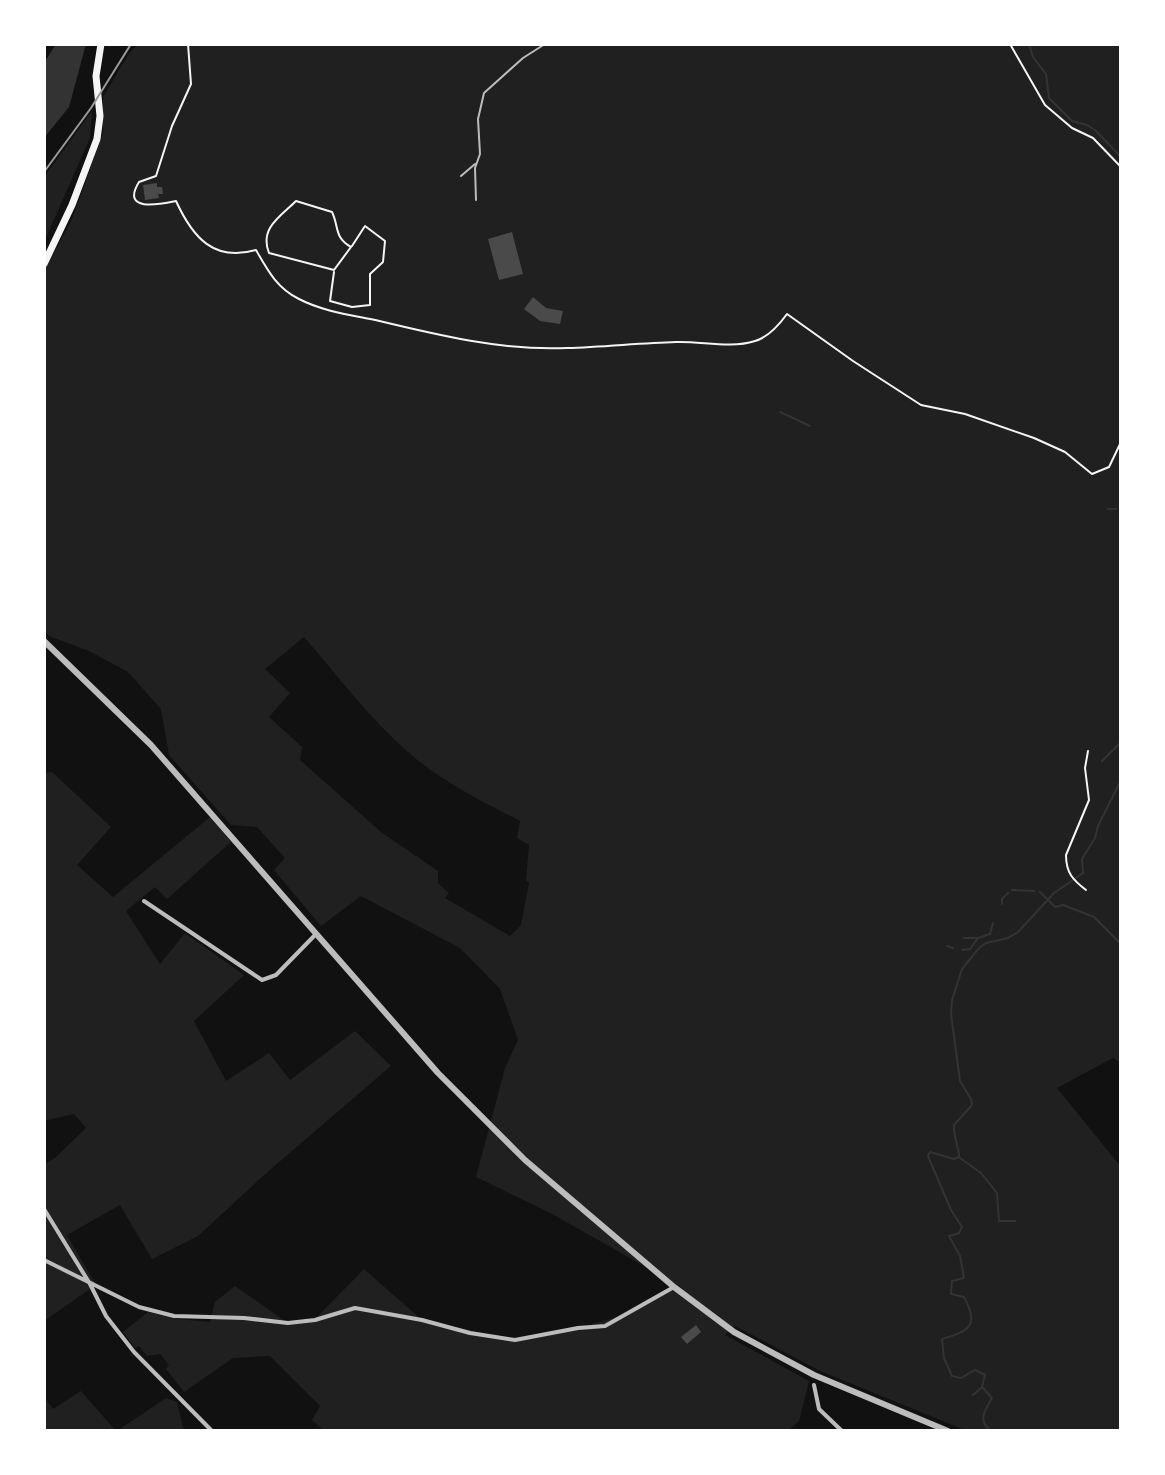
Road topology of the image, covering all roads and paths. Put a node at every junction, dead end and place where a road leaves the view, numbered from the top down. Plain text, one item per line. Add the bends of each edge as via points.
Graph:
1 (101, 44) edge
2 (188, 44) edge
3 (545, 44) edge
4 (1010, 44) edge
5 (476, 164) junction
6 (1121, 167) edge
7 (461, 176) dead end
8 (476, 200) dead end
9 (351, 247) junction
10 (44, 264) edge
11 (334, 270) junction
12 (1121, 442) edge
13 (44, 641) edge
14 (1088, 751) dead end
15 (1086, 890) dead end
16 (144, 901) dead end
17 (316, 934) junction
18 (44, 1209) edge
19 (44, 1260) edge
20 (90, 1284) junction
21 (674, 1287) junction
22 (816, 1377) junction
23 (814, 1385) joint
24 (212, 1431) edge
25 (842, 1431) edge
26 (948, 1431) edge

1 - 10 main road via 97,139
2 - 12 path via 191,84 156,176 142,179 135,195 150,207 176,201 193,232 217,250 256,250 268,274 299,299 495,344 567,348 757,341 787,314 921,405 1034,438 1065,452 1092,474 1109,467
3 - 5 lane via 484,93
4 - 6 path via 1045,105 1093,138
5 - 7 lane
5 - 8 lane
9 - 11 path
9 - 11 path via 365,226 385,241 383,262 370,274 370,305 330,301
9 - 11 path via 337,234 332,212 296,201 272,222 269,253
13 - 17 street via 151,745
14 - 15 path via 1089,800 1066,855 1068,873
16 - 17 street via 262,980 276,975
17 - 21 street via 483,1120
18 - 20 street
19 - 20 street
20 - 21 street via 139,1307 174,1316 288,1323 355,1308 515,1340 605,1326
20 - 24 street via 134,1352
21 - 22 street via 734,1332
22 - 23 lane
22 - 26 street
23 - 25 street via 819,1409

